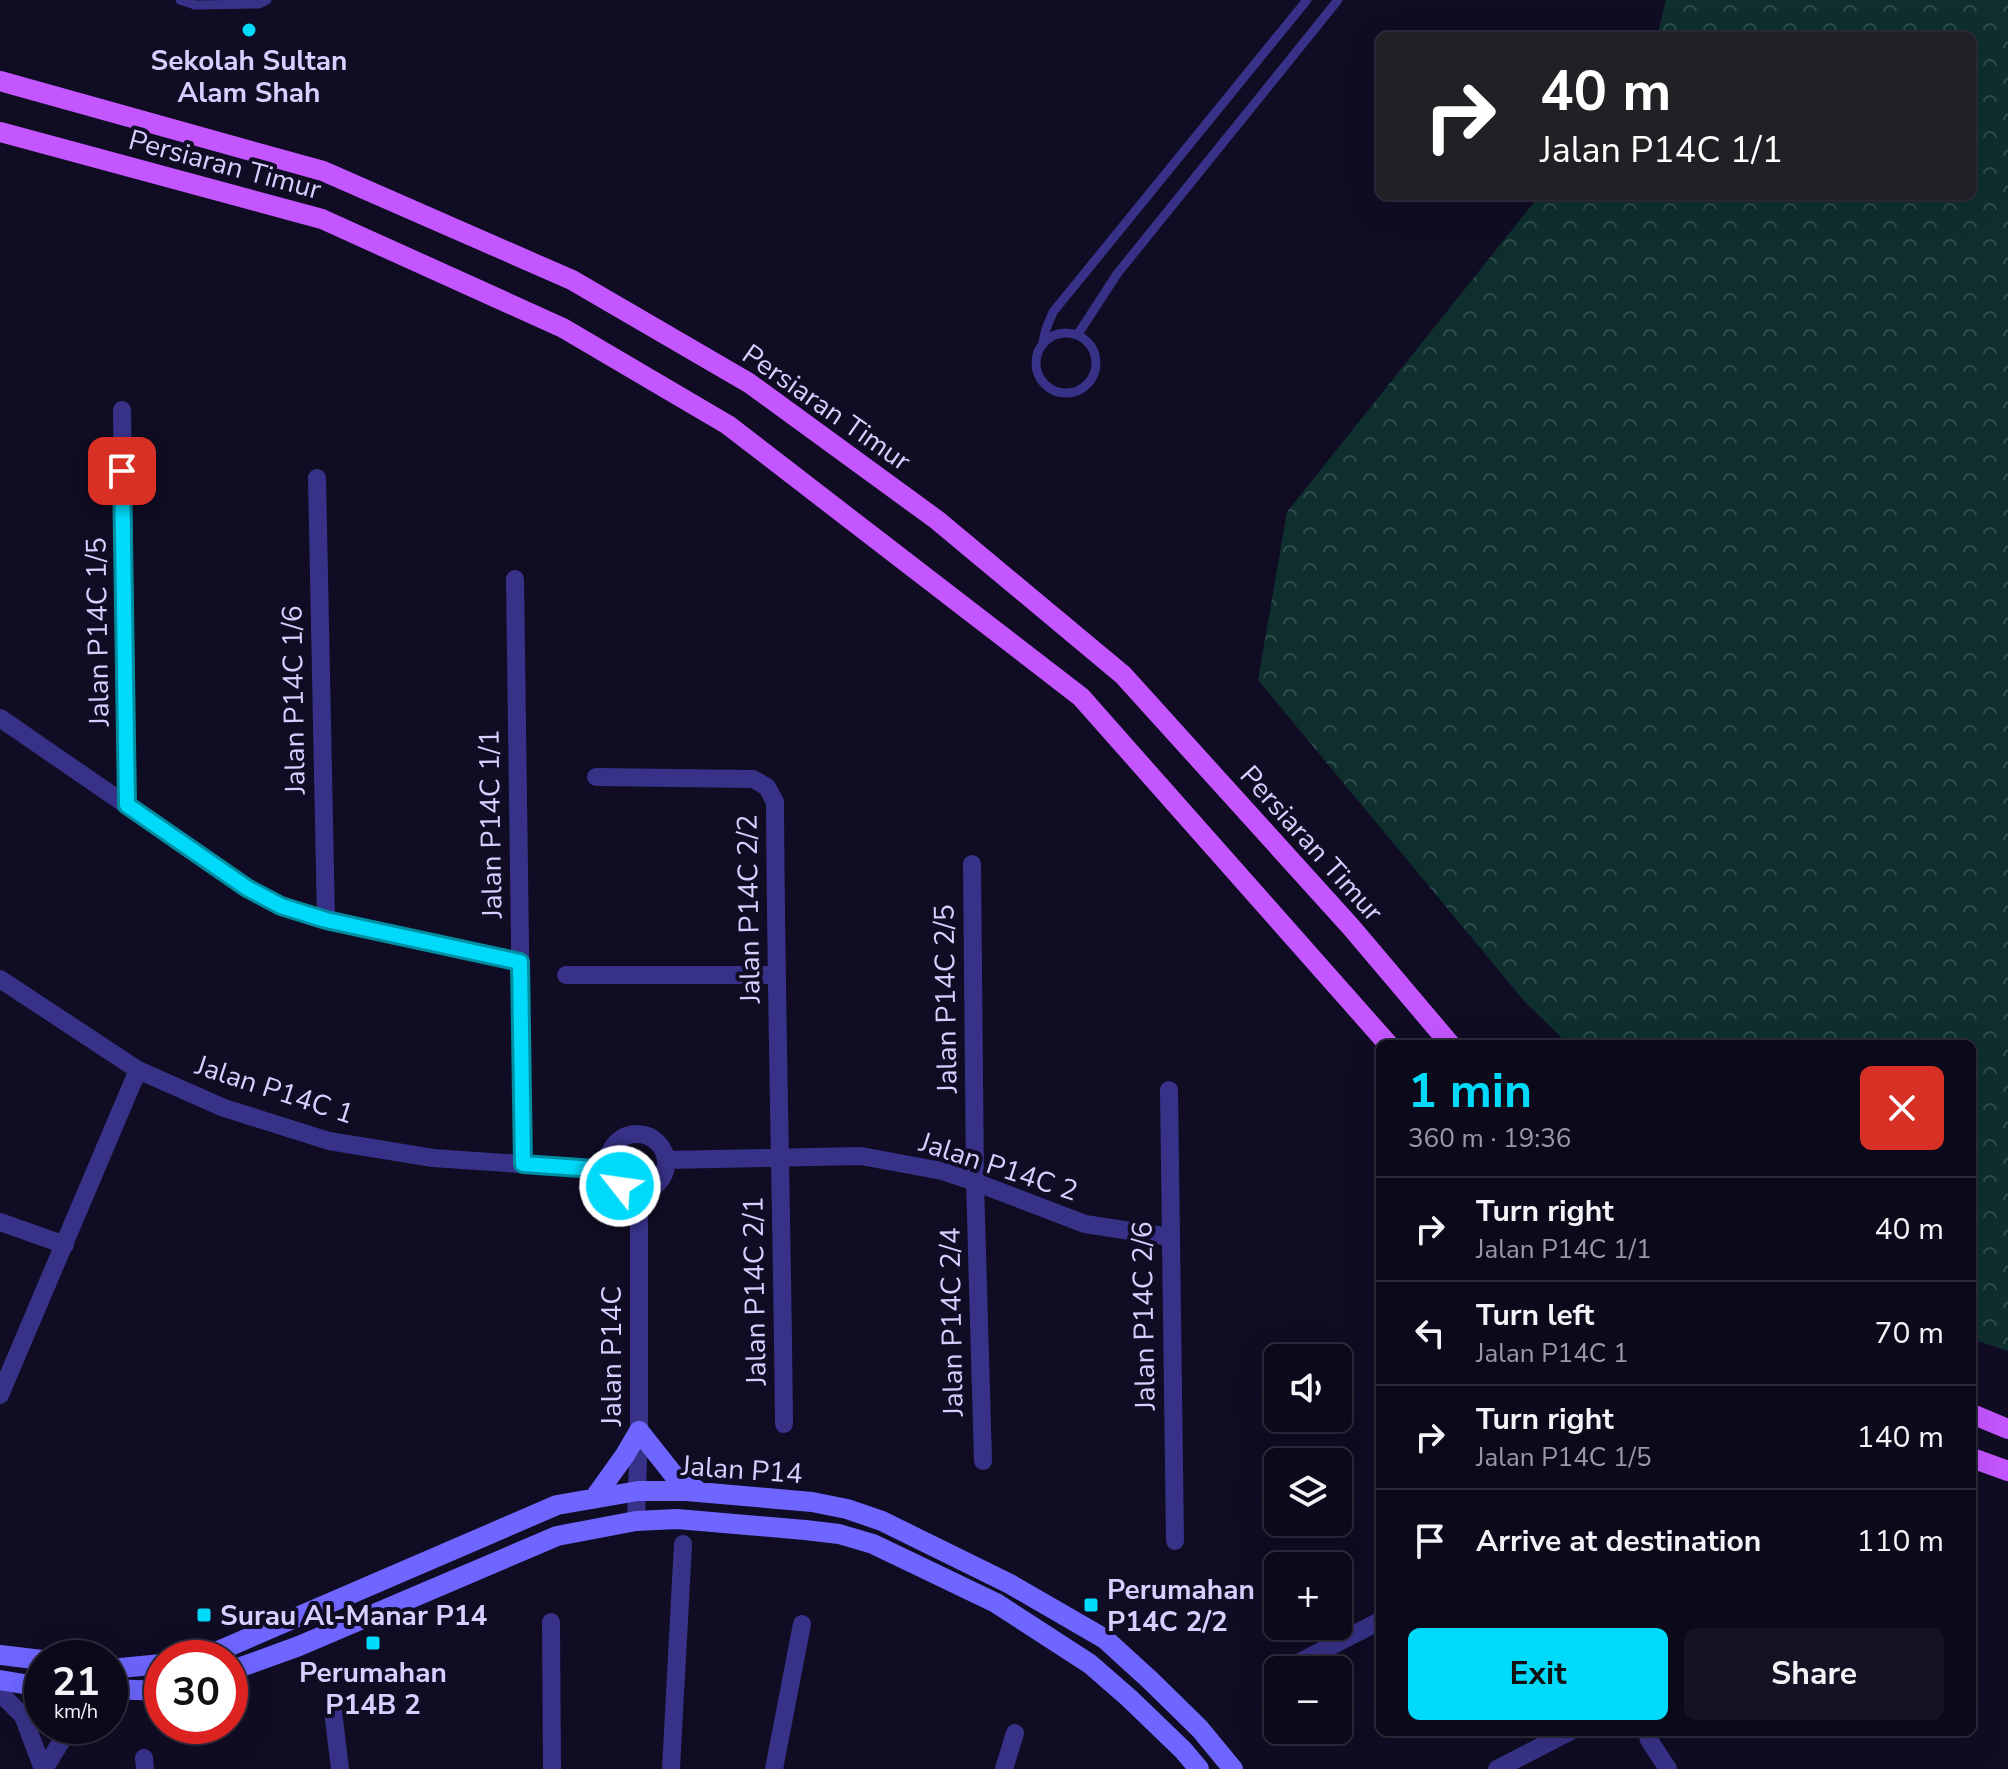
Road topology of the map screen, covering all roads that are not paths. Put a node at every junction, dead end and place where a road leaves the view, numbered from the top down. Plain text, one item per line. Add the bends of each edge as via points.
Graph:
1 (180, 0) edge
2 (267, 0) edge
3 (1307, 0) edge
4 (1338, 0) edge
5 (0, 81) edge
6 (0, 132) edge
7 (1078, 334) junction
8 (1043, 342) junction
9 (122, 410) dead end
10 (317, 478) dead end
11 (515, 579) dead end
12 (0, 718) edge
13 (596, 777) dead end
14 (127, 805) junction
15 (972, 864) dead end
16 (326, 920) junction
17 (520, 962) junction
18 (566, 975) dead end
19 (776, 975) junction
20 (0, 979) edge
21 (1384, 1040) edge
22 (1447, 1040) edge
23 (138, 1070) junction
24 (1169, 1090) dead end
25 (781, 1158) junction
26 (666, 1160) junction
27 (523, 1164) junction
28 (609, 1170) junction
29 (975, 1182) junction
30 (639, 1192) junction
31 (0, 1222) edge
32 (1170, 1237) junction
33 (65, 1245) junction
34 (0, 1395) edge
35 (1976, 1416) edge
36 (784, 1424) dead end
37 (2008, 1429) edge
38 (639, 1431) junction
39 (1976, 1459) edge
40 (983, 1461) dead end
41 (2008, 1471) edge
42 (638, 1491) junction
43 (704, 1493) junction
44 (595, 1497) junction
45 (636, 1521) junction
46 (1175, 1541) dead end
47 (683, 1544) dead end
48 (551, 1622) dead end
49 (1376, 1623) edge
50 (802, 1624) dead end
51 (244, 1640) edge
52 (0, 1655) edge
53 (1311, 1656) edge
54 (24, 1658) edge
55 (248, 1664) edge
56 (0, 1680) edge
57 (24, 1684) edge
58 (0, 1693) edge
59 (333, 1711) dead end
60 (1015, 1733) dead end
61 (1561, 1736) edge
62 (1648, 1736) edge
63 (59, 1744) edge
64 (43, 1769) edge
65 (340, 1769) edge
66 (552, 1769) edge
67 (671, 1769) edge
68 (774, 1769) edge
69 (1004, 1769) edge
70 (1199, 1769) edge
71 (1233, 1769) edge
72 (1497, 1769) edge
73 (1668, 1769) edge

1 - 2 lane via 195,5
3 - 8 lane via 1053,312
4 - 7 lane via 1117,274
5 - 22 main road, Persiaran Timur via 323,171 572,280 749,383 937,520 1123,675
6 - 21 main road, Persiaran Timur via 322,219 563,328 728,425 1081,697
7 - 8 lane via 1059,332
7 - 8 lane via 1092,347 1096,366 1088,384 1072,393 1053,391 1039,378 1035,359
9 - 14 street, Jalan P14C 1/5
10 - 16 street, Jalan P14C 1/6
11 - 17 street, Jalan P14C 1/1
12 - 14 street
13 - 19 street, Jalan P14C 2/2 via 753,779 767,787 775,802
14 - 16 street via 247,888
15 - 29 street, Jalan P14C 2/5
16 - 17 street
17 - 27 street, Jalan P14C 1/1
18 - 19 street
19 - 25 street, Jalan P14C 2/2
20 - 23 street, Jalan P14C 1
23 - 27 street, Jalan P14C 1 via 224,1108 329,1141 433,1158
23 - 33 street
24 - 32 street, Jalan P14C 2/6
25 - 26 street, Jalan P14C 2
25 - 29 street, Jalan P14C 2 via 861,1156
25 - 36 street, Jalan P14C 2/1
26 - 28 street via 658,1142 633,1134 611,1150
26 - 30 street via 662,1178
27 - 28 street, Jalan P14C 1
28 - 30 street via 620,1186
29 - 32 street, Jalan P14C 2 via 1085,1224
29 - 40 street, Jalan P14C 2/4
30 - 38 street, Jalan P14C
31 - 33 street
32 - 46 street, Jalan P14C 2/6
33 - 34 street
35 - 37 main road
38 - 42 street, Jalan P14C
38 - 43 main road via 677,1479
38 - 44 main road
39 - 41 main road
42 - 43 main road, Jalan P14
42 - 44 main road, Jalan P14
42 - 45 street, Jalan P14C
43 - 71 main road, Jalan P14 via 847,1509 1010,1584 1105,1639 1200,1729
44 - 51 main road, Jalan P14 via 557,1505
45 - 55 main road, Jalan P14 via 557,1536
45 - 70 main road, Jalan P14 via 677,1519 805,1530 873,1544 996,1603 1090,1664
47 - 67 street
48 - 66 street
49 - 53 street
50 - 68 street
52 - 54 main road
56 - 57 main road
58 - 64 street via 23,1716
59 - 65 street
60 - 69 street
61 - 72 street
62 - 73 street
63 - 64 street

